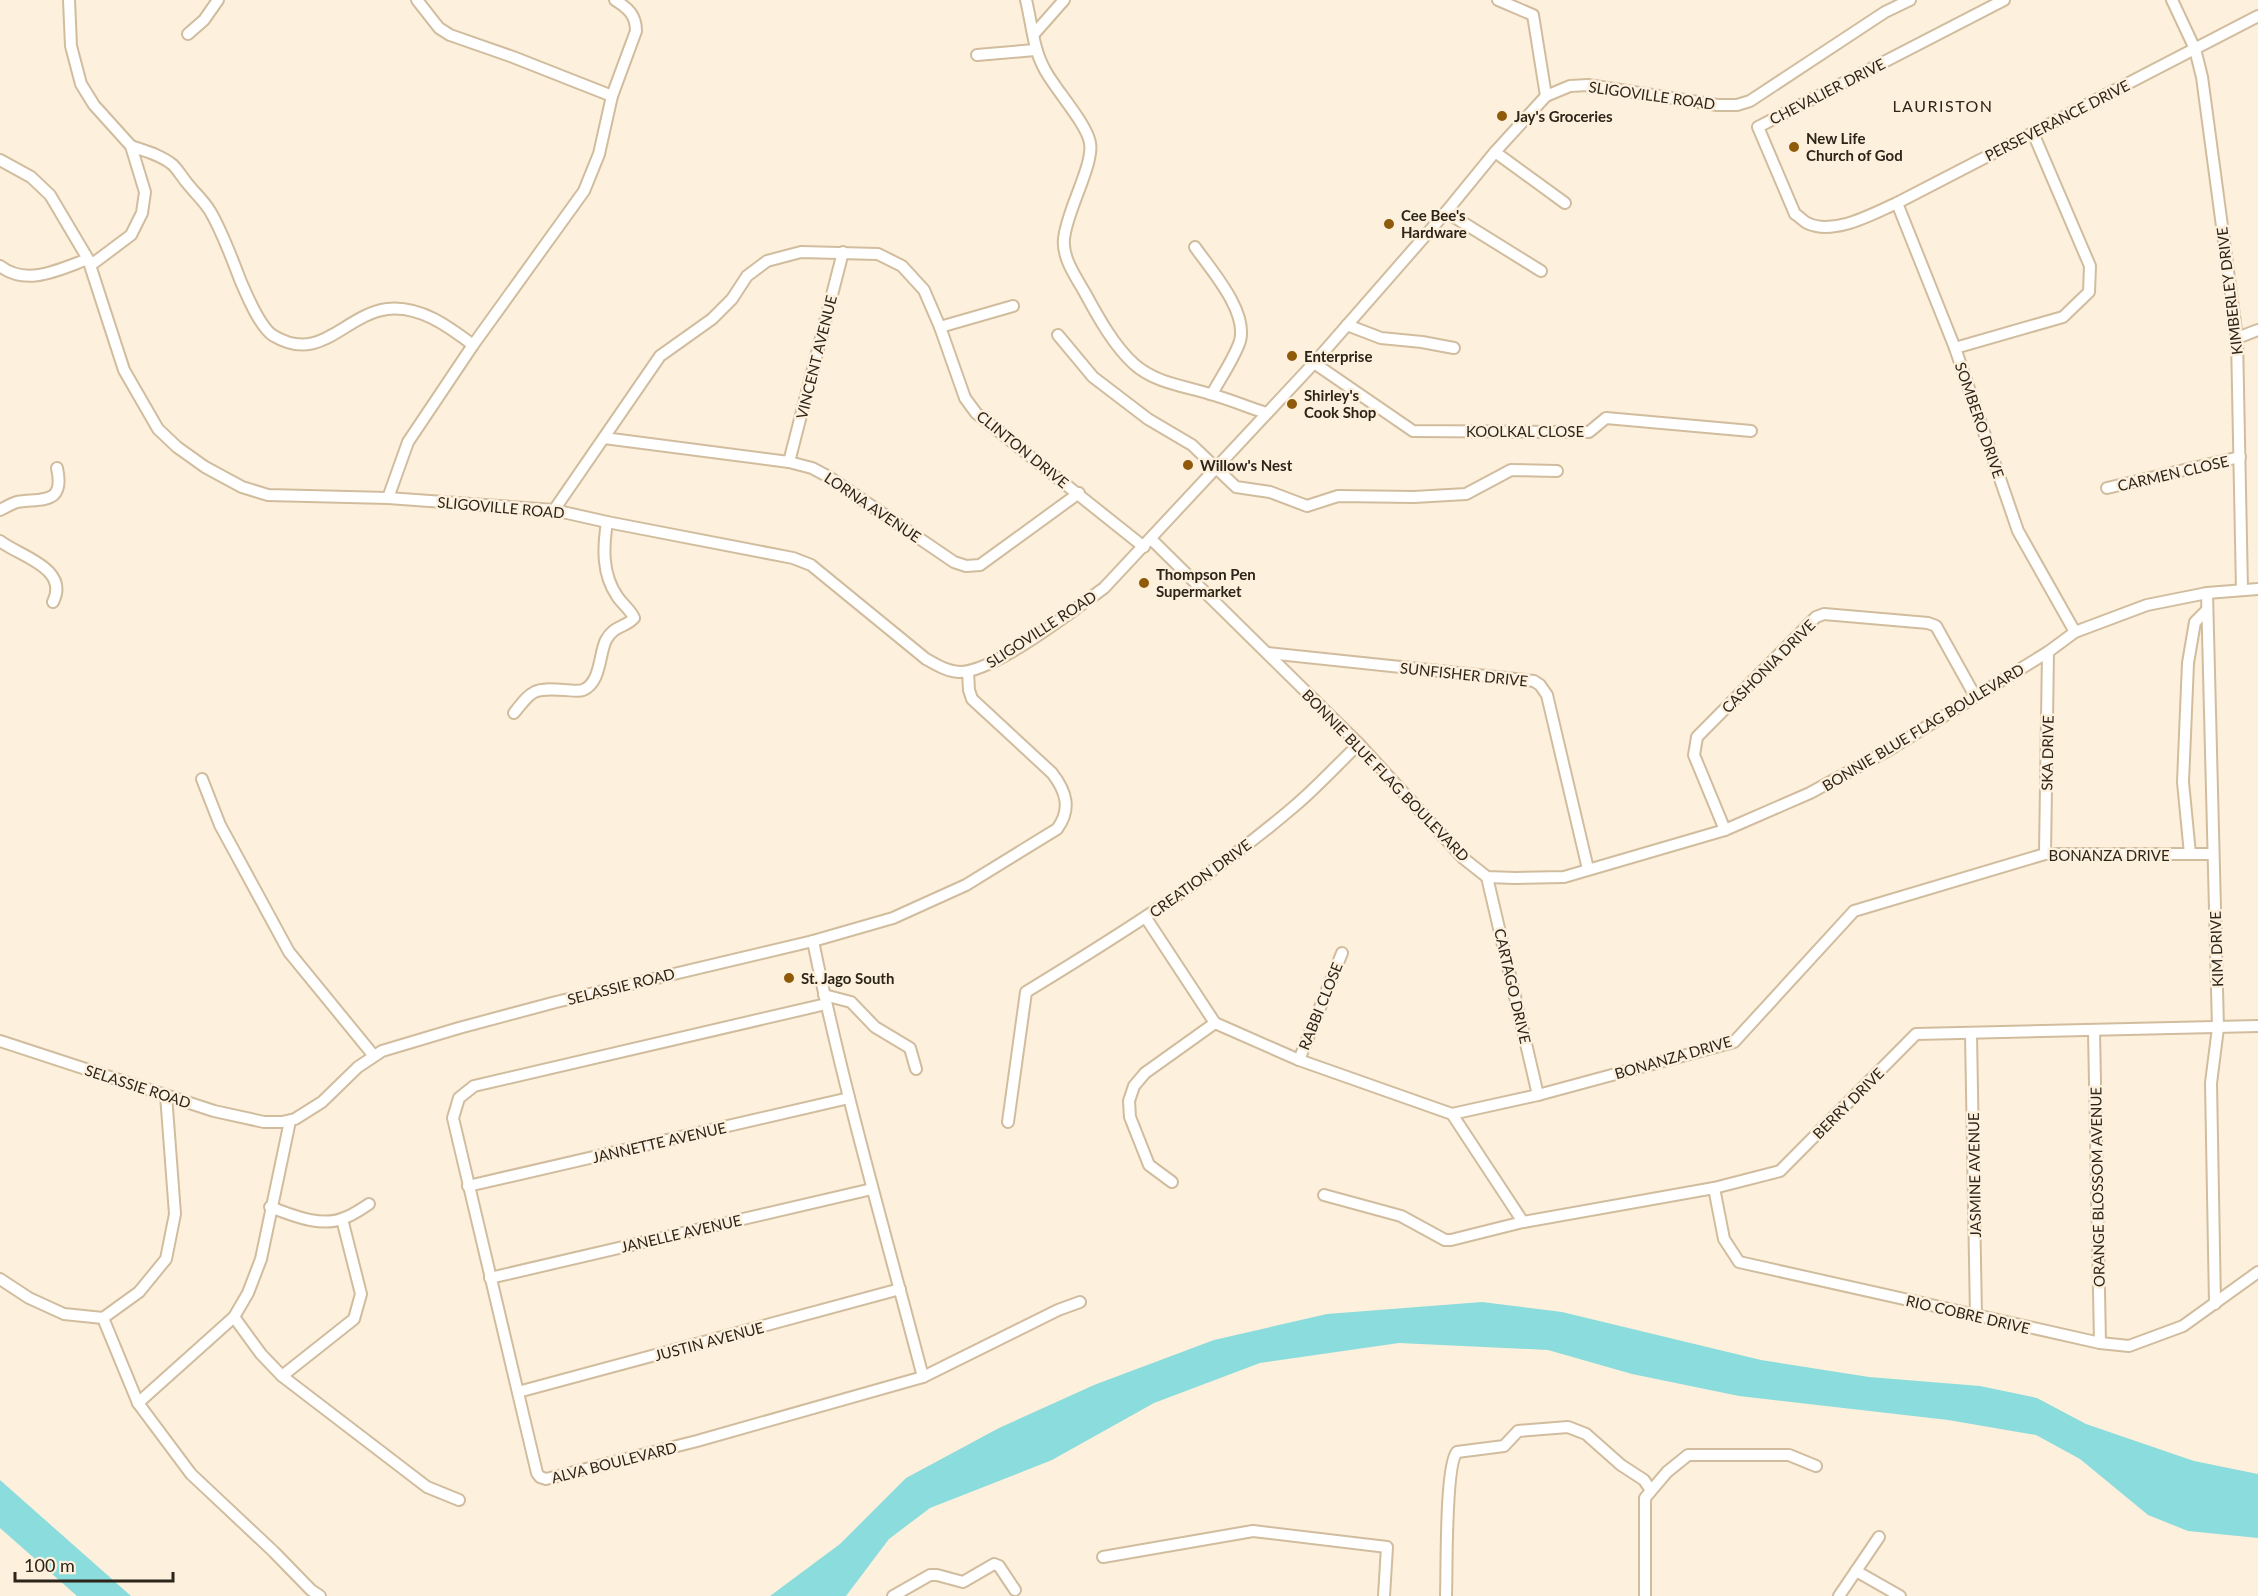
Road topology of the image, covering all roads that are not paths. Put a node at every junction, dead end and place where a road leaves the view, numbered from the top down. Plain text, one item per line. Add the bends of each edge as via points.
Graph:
1 (69, 0) edge
2 (218, 0) edge
3 (417, 0) edge
4 (615, 0) edge
5 (1026, 0) edge
6 (1064, 0) edge
7 (1498, 0) edge
8 (1910, 0) edge
9 (2004, 0) edge
10 (2172, 0) edge
11 (2258, 16) edge
12 (188, 34) dead end
13 (1034, 34) junction
14 (2195, 49) junction
15 (1035, 50) junction
16 (976, 55) dead end
17 (612, 96) junction
18 (1546, 96) junction
19 (2033, 133) junction
20 (131, 146) junction
21 (1495, 152) junction
22 (0, 160) edge
23 (1565, 203) dead end
24 (1897, 203) junction
25 (1446, 212) junction
26 (1854, 221) joint
27 (1195, 247) dead end
28 (843, 252) junction
29 (90, 262) junction
30 (0, 266) edge
31 (1541, 271) dead end
32 (1013, 306) dead end
33 (1347, 325) junction
34 (940, 327) junction
35 (2258, 330) edge
36 (1058, 335) dead end
37 (2237, 338) junction
38 (473, 345) junction
39 (1454, 348) dead end
40 (1955, 348) junction
41 (1314, 363) junction
42 (1212, 394) junction
43 (1266, 413) junction
44 (1751, 431) dead end
45 (604, 438) junction
46 (2240, 457) junction
47 (789, 462) junction
48 (57, 468) dead end
49 (1216, 468) junction
50 (1557, 471) dead end
51 (2107, 488) dead end
52 (1078, 494) junction
53 (388, 498) junction
54 (0, 510) edge
55 (554, 510) junction
56 (607, 522) junction
57 (0, 541) edge
58 (1148, 543) junction
59 (2258, 589) edge
60 (2241, 590) junction
61 (2206, 594) junction
62 (53, 602) dead end
63 (2207, 610) junction
64 (2074, 632) junction
65 (2048, 652) junction
66 (1268, 653) junction
67 (968, 672) junction
68 (1975, 696) junction
69 (514, 713) dead end
70 (1359, 744) junction
71 (202, 779) dead end
72 (1725, 830) junction
73 (2045, 854) junction
74 (2190, 854) junction
75 (2212, 854) junction
76 (1588, 869) junction
77 (1487, 877) junction
78 (1146, 918) junction
79 (813, 941) junction
80 (1342, 952) dead end
81 (825, 1000) junction
82 (1215, 1023) junction
83 (2258, 1026) edge
84 (2218, 1028) junction
85 (2094, 1031) junction
86 (1971, 1034) junction
87 (0, 1041) edge
88 (374, 1056) junction
89 (1299, 1060) junction
90 (916, 1069) dead end
91 (166, 1095) junction
92 (1538, 1095) junction
93 (849, 1098) junction
94 (1452, 1114) junction
95 (290, 1121) junction
96 (1008, 1122) dead end
97 (1172, 1182) dead end
98 (468, 1186) junction
99 (1714, 1188) junction
100 (872, 1189) junction
101 (1324, 1195) dead end
102 (369, 1204) dead end
103 (270, 1207) junction
104 (342, 1219) junction
105 (1522, 1221) junction
106 (2258, 1272) edge
107 (490, 1278) junction
108 (0, 1280) edge
109 (900, 1289) junction
110 (1080, 1302) dead end
111 (2215, 1304) junction
112 (234, 1317) junction
113 (1976, 1317) junction
114 (103, 1318) junction
115 (2100, 1343) junction
116 (282, 1376) junction
117 (923, 1377) junction
118 (518, 1392) junction
119 (138, 1403) junction
120 (1816, 1466) dead end
121 (1650, 1489) junction
122 (459, 1500) dead end
123 (1879, 1537) dead end
124 (1103, 1557) dead end
125 (1856, 1571) junction
126 (1015, 1590) dead end
127 (912, 1591) edge
128 (320, 1596) edge
129 (893, 1596) edge
130 (1384, 1596) edge
131 (1446, 1596) edge
132 (1645, 1596) edge
133 (1839, 1596) edge
134 (1900, 1596) edge

1 - 20 street via 71,46 81,84 94,105
2 - 12 street
3 - 17 street via 439,28 450,35
4 - 17 street via 632,14 636,31
5 - 13 street
6 - 13 street
7 - 18 street via 1533,15
8 - 18 street, SLIGOVILLE ROAD via 1885,12 1750,101 1737,105 1588,85 1570,86
9 - 26 street, CHEVALIER DRIVE via 1758,127 1795,214 1807,223 1828,227
10 - 14 street, KIMBERLEY DRIVE
11 - 14 street, PERSEVERANCE DRIVE
13 - 15 street
14 - 19 street, PERSEVERANCE DRIVE
14 - 37 street, KIMBERLEY DRIVE
15 - 16 street
15 - 42 street via 1087,132 1090,144 1089,158 1066,225 1068,262 1092,308 1135,365 1161,380
17 - 38 street via 599,154 584,191
18 - 21 street, SLIGOVILLE ROAD
19 - 24 street, PERSEVERANCE DRIVE
19 - 40 street via 2090,266 2089,292 2063,317
20 - 29 street via 145,192 142,213 131,235
20 - 38 street via 172,164 210,210 249,304 272,335 305,346 325,340 361,317 388,309 416,312 442,322
21 - 23 street
21 - 25 street, SLIGOVILLE ROAD
22 - 29 street, SLIGOVILLE ROAD via 31,177 50,195
24 - 26 street, PERSEVERANCE DRIVE
24 - 40 street, SOMBERO DRIVE
25 - 31 street
25 - 33 street, SLIGOVILLE ROAD
27 - 42 street via 1228,294 1241,328 1240,340
28 - 34 street, CLINTON DRIVE via 878,254 902,266 924,290
28 - 45 street, CLINTON DRIVE via 801,252 767,261 747,276 712,319 660,356
28 - 47 street, VINCENT AVENUE
29 - 30 street via 27,278
29 - 53 street, SLIGOVILLE ROAD via 124,370 154,423 177,447 205,467 254,492
32 - 34 street
33 - 39 street via 1381,338
33 - 41 street, SLIGOVILLE ROAD
34 - 52 street, CLINTON DRIVE via 965,398 976,413
35 - 37 street
36 - 49 street via 1093,377 1148,419 1192,445
37 - 46 street, KIMBERLEY DRIVE
38 - 53 street via 408,442
40 - 64 street, SOMBERO DRIVE via 2018,531
41 - 43 street, SLIGOVILLE ROAD
41 - 44 street, KOOLKAL CLOSE via 1413,431 1589,432 1606,418
42 - 43 street
43 - 49 street, SLIGOVILLE ROAD
45 - 47 street, LORNA AVENUE
45 - 55 street, CLINTON DRIVE
46 - 51 street, CARMEN CLOSE
46 - 60 street, KIMBERLEY DRIVE
47 - 52 street, LORNA AVENUE via 829,477 954,562 966,566 980,565
48 - 54 street via 59,488 55,495
49 - 50 street via 1236,488 1270,492 1307,506 1338,496 1466,494 1511,470
49 - 58 street, SLIGOVILLE ROAD
52 - 58 street, CLINTON DRIVE
53 - 55 street, SLIGOVILLE ROAD
55 - 56 street, SLIGOVILLE ROAD
56 - 67 street, SLIGOVILLE ROAD via 803,560 926,659 946,670
56 - 69 street via 605,566 610,585 634,618 610,633 591,685 583,690 541,688 526,697
57 - 62 street via 47,569 56,586
58 - 66 street, BONNIE BLUE FLAG BOULEVARD
58 - 67 street, SLIGOVILLE ROAD via 1104,588 1071,612 992,663
59 - 60 street, BONNIE BLUE FLAG BOULEVARD
60 - 61 street, BONNIE BLUE FLAG BOULEVARD
61 - 63 street, KIM DRIVE
61 - 64 street, BONNIE BLUE FLAG BOULEVARD via 2147,605
63 - 74 street via 2195,622 2188,663 2183,782
63 - 75 street, KIM DRIVE
64 - 65 street, BONNIE BLUE FLAG BOULEVARD
65 - 68 street, BONNIE BLUE FLAG BOULEVARD
65 - 73 street, SKA DRIVE
66 - 70 street, BONNIE BLUE FLAG BOULEVARD
66 - 76 street, SUNFISHER DRIVE via 1534,681 1547,695
67 - 79 street, SELASSIE ROAD via 972,699 1062,786 1066,806 1061,823 966,885 929,903
68 - 72 street, BONNIE BLUE FLAG BOULEVARD via 1819,788
68 - 72 street, CASHONIA DRIVE via 1936,626 1824,614 1816,617 1697,737 1694,755
70 - 77 street, BONNIE BLUE FLAG BOULEVARD via 1463,858
70 - 78 street, CREATION DRIVE via 1298,804
71 - 88 street via 220,825 289,951
72 - 76 street, BONNIE BLUE FLAG BOULEVARD
73 - 74 street, BONANZA DRIVE
73 - 92 street, BONANZA DRIVE via 1854,911 1734,1042
74 - 75 street, BONANZA DRIVE
75 - 84 street, KIM DRIVE
76 - 77 street, BONNIE BLUE FLAG BOULEVARD via 1564,877
77 - 92 street, CARTAGO DRIVE
78 - 82 street
78 - 96 street, CREATION DRIVE via 1026,992
79 - 81 street
79 - 88 street, SELASSIE ROAD via 556,1002
80 - 89 street, RABBI CLOSE
81 - 90 street via 851,1002 875,1027 910,1048
81 - 93 street
81 - 98 street, ALVA BOULEVARD via 474,1086 459,1098 453,1118
82 - 89 street
82 - 97 street via 1145,1073 1134,1086 1129,1101 1130,1116 1149,1165
83 - 84 street, BERRY DRIVE
84 - 85 street, BERRY DRIVE
84 - 111 street, KIM DRIVE via 2211,1083
85 - 86 street, BERRY DRIVE
85 - 115 street, ORANGE BLOSSOM AVENUE
86 - 99 street, BERRY DRIVE via 1916,1034 1780,1171
86 - 113 street, JASMINE AVENUE
87 - 91 street, SELASSIE ROAD
88 - 95 street, SELASSIE ROAD via 322,1102
89 - 94 street
91 - 95 street, SELASSIE ROAD via 254,1120
91 - 114 street via 175,1214 166,1259 139,1292
92 - 94 street, BONANZA DRIVE
93 - 98 street, JANNETTE AVENUE
93 - 100 street
94 - 105 street
95 - 103 street
98 - 107 street, ALVA BOULEVARD
99 - 105 street, BERRY DRIVE
99 - 113 street, RIO COBRE DRIVE via 1724,1239 1739,1262
100 - 107 street, JANELLE AVENUE
100 - 109 street
101 - 105 street, BERRY DRIVE via 1401,1216 1445,1240
102 - 104 street
103 - 104 street via 320,1221
103 - 112 street via 261,1259
104 - 116 street via 361,1294 354,1319
106 - 111 street, RIO COBRE DRIVE
107 - 118 street, ALVA BOULEVARD
108 - 114 street via 64,1314
109 - 117 street
109 - 118 street, JUSTIN AVENUE
110 - 117 street, ALVA BOULEVARD
111 - 115 street, RIO COBRE DRIVE via 2183,1326 2129,1346
112 - 116 street
112 - 119 street
113 - 115 street, RIO COBRE DRIVE
114 - 119 street
116 - 122 street via 427,1487
117 - 118 street, ALVA BOULEVARD via 546,1479 537,1473
119 - 128 street via 191,1474
120 - 121 street via 1789,1455 1688,1455
121 - 131 street via 1586,1434 1568,1426 1518,1431 1504,1446 1457,1452 1450,1482
121 - 132 street via 1644,1506
123 - 125 street
124 - 130 street via 1253,1531 1387,1547
125 - 133 street
125 - 134 street
126 - 127 street via 994,1564 963,1582 930,1575
127 - 129 street

